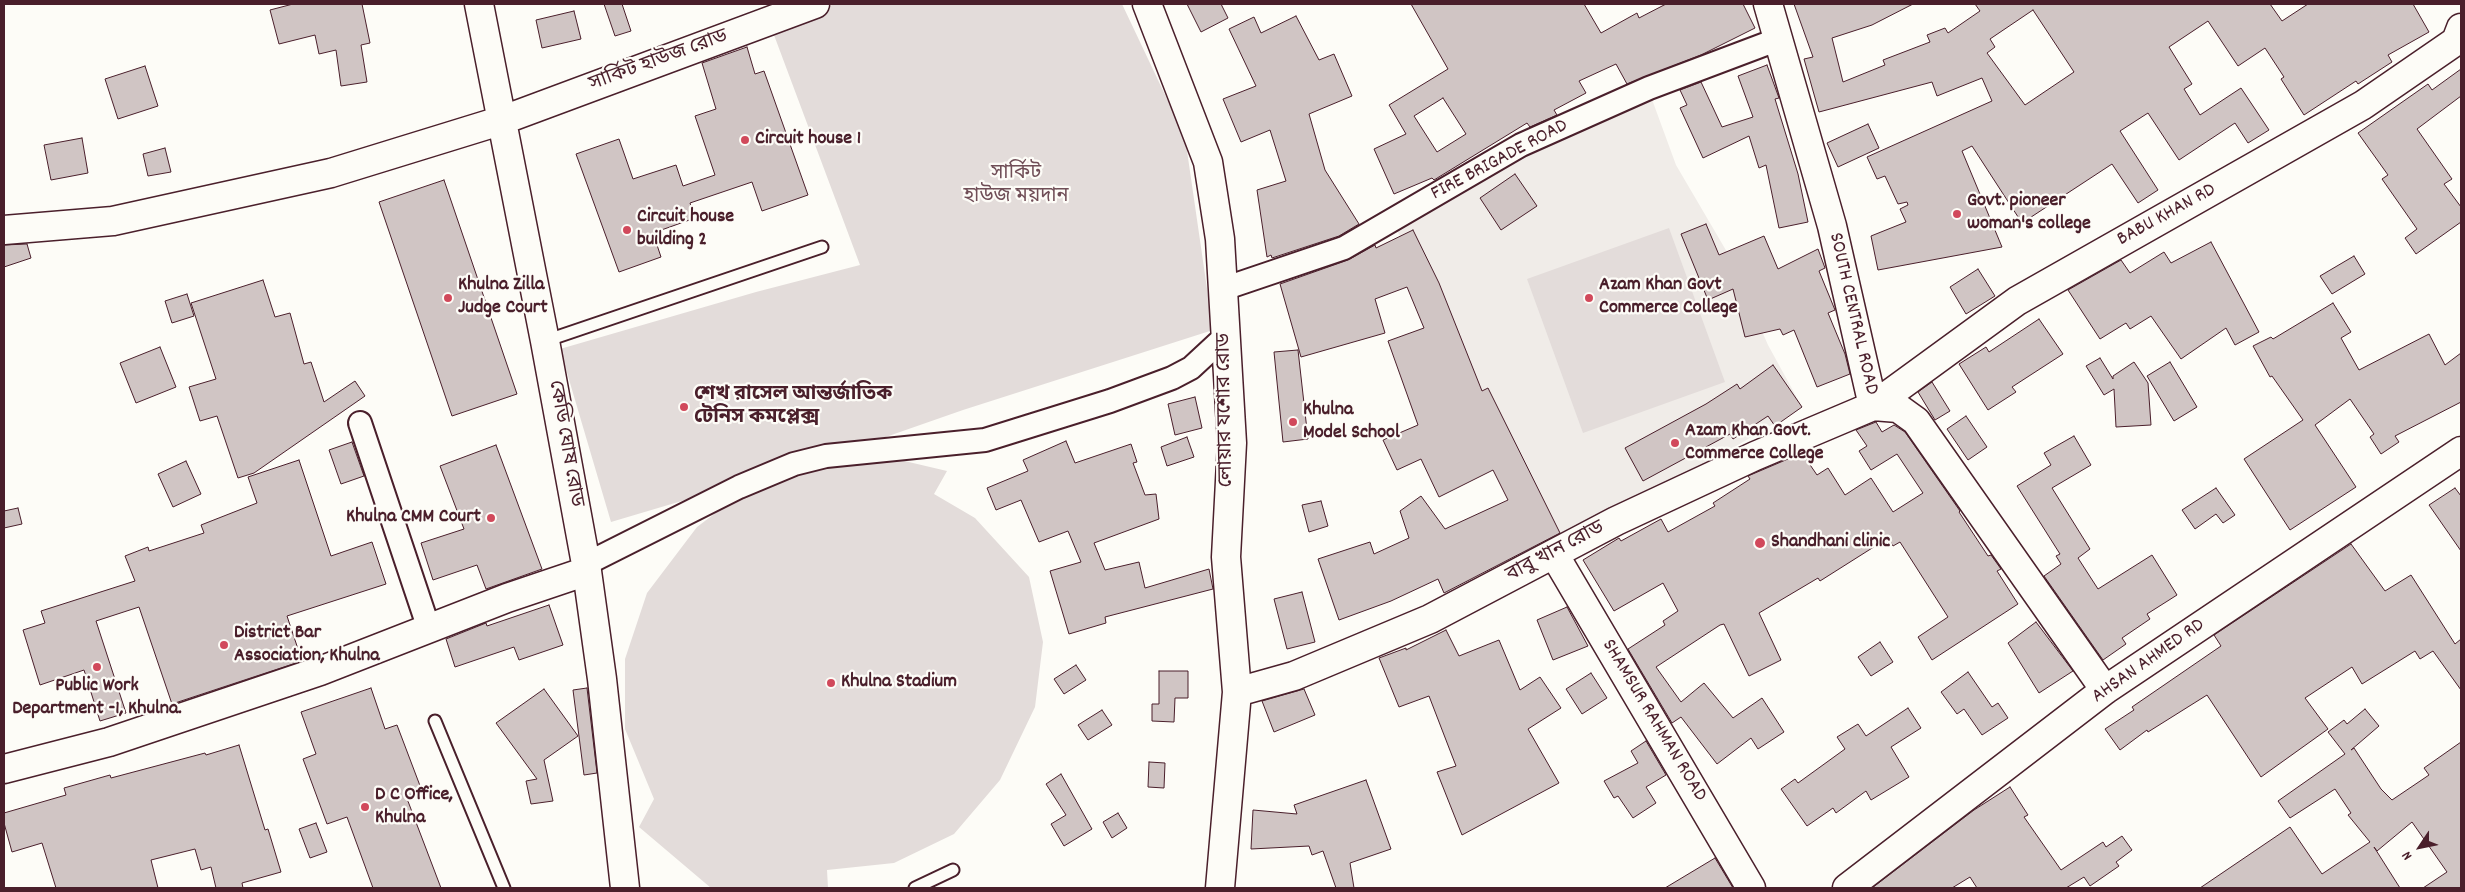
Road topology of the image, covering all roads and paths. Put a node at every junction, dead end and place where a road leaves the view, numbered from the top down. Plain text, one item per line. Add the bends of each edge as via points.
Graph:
1 (479, 4) edge
2 (815, 4) edge
3 (1147, 4) edge
4 (1768, 4) edge
5 (2461, 28) edge
6 (1780, 39) junction
7 (503, 120) junction
8 (4, 230) edge
9 (822, 247) dead end
10 (1223, 288) junction
11 (1227, 340) junction
12 (545, 341) junction
13 (1873, 406) junction
14 (360, 423) dead end
15 (2461, 451) edge
16 (1554, 554) junction
17 (586, 568) junction
18 (429, 629) junction
19 (2105, 690) junction
20 (1237, 692) junction
21 (436, 720) dead end
22 (4, 769) edge
23 (953, 870) dead end
24 (504, 888) edge
25 (625, 888) edge
26 (915, 888) edge
27 (1220, 888) edge
28 (1751, 888) edge
29 (1847, 888) edge

1 - 7 street, কেডি ঘোষ রোড
2 - 7 street, সার্কিট হাউজ রোড
3 - 10 street, লোয়ার যশোর রোড via 1208,162 1220,239
4 - 6 street, SOUTH CENTRAL ROAD
5 - 13 street, BABU KHAN RD via 2456,41 2363,106 2017,300
6 - 10 street, FIRE BRIGADE ROAD via 1649,88 1521,145 1344,248
6 - 13 street, SOUTH CENTRAL ROAD via 1832,226
7 - 8 street, সার্কিট হাউজ রোড via 331,174 113,221
7 - 12 street, কেডি ঘোষ রোড
9 - 12 lane
10 - 11 street, লোয়ার যশোর রোড
11 - 17 street via 1218,342 1191,368 1172,378 985,440 826,456 794,464 739,487
11 - 20 street, লোয়ার যশোর রোড via 1232,443 1226,556
12 - 17 street, কেডি ঘোষ রোড
13 - 16 street, বাবু খান রোড via 1755,456
13 - 19 street, SOUTH CENTRAL ROAD via 1898,408 1916,421
14 - 18 street
15 - 19 street, AHSAN AHMED RD
16 - 20 street, বাবু খান রোড via 1430,619 1294,676
16 - 28 street, SHAMSUR RAHMAN ROAD
17 - 18 street
17 - 25 street, কেডি ঘোষ রোড
18 - 22 street via 320,671 110,742
19 - 29 street, AHSAN AHMED RD
20 - 27 street, লোয়ার যশোর রোড
21 - 24 lane
23 - 26 lane

